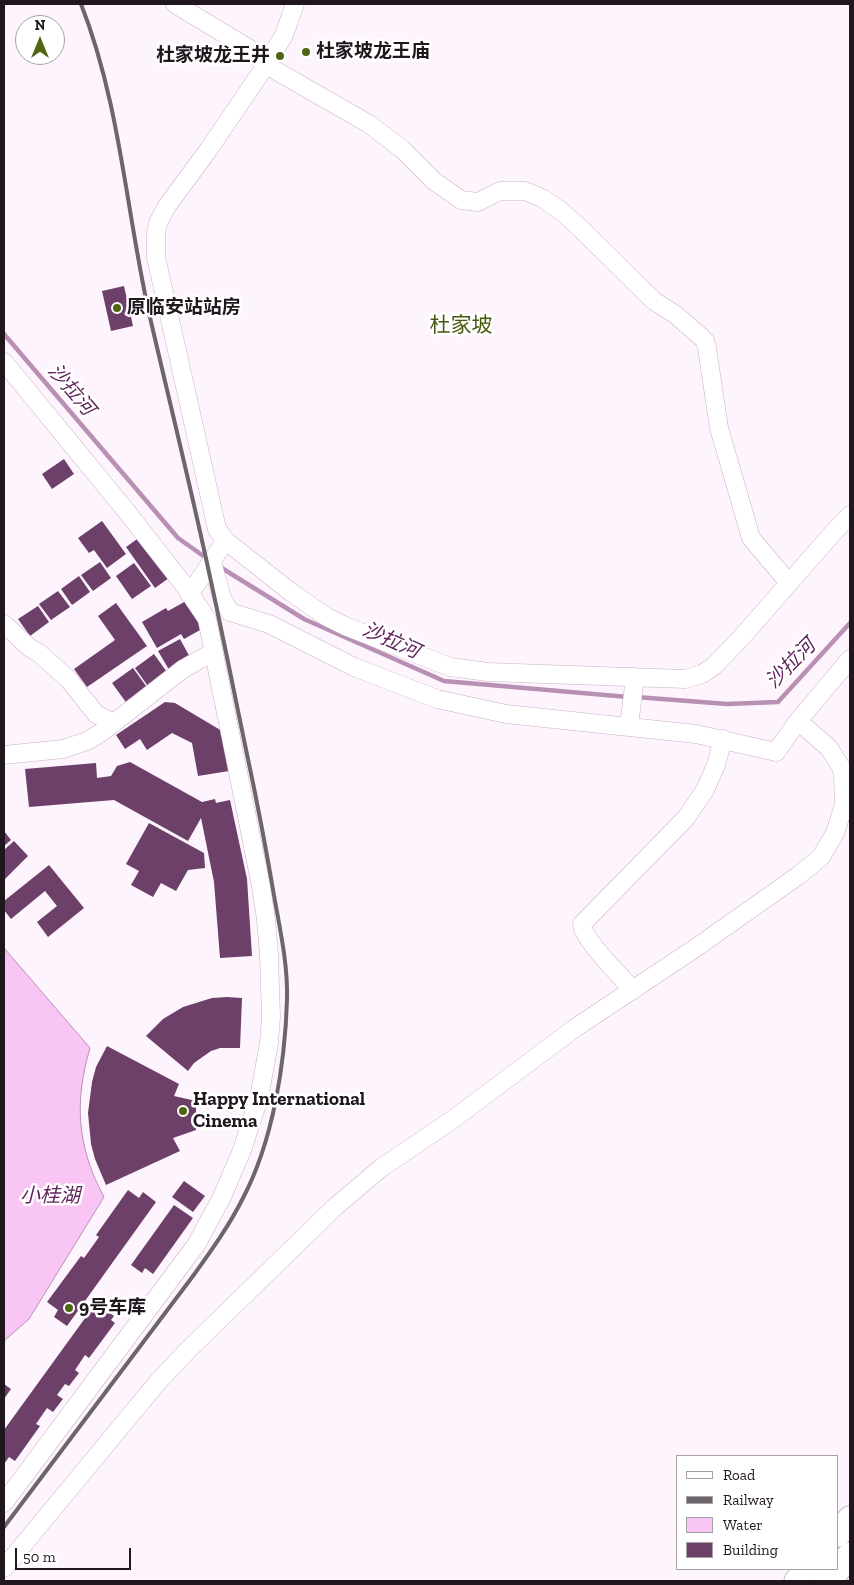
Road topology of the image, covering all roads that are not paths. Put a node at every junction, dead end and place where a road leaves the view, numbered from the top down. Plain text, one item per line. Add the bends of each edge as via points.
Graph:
1 (175, 4) edge
2 (295, 4) edge
3 (266, 65) junction
4 (4, 362) edge
5 (850, 515) edge
6 (218, 552) junction
7 (789, 582) junction
8 (194, 588) junction
9 (4, 624) edge
10 (213, 652) junction
11 (850, 659) edge
12 (635, 681) junction
13 (798, 721) junction
14 (114, 723) junction
15 (630, 723) junction
16 (723, 739) junction
17 (4, 756) edge
18 (633, 990) junction
19 (4, 1503) edge
20 (850, 1519) edge
21 (839, 1533) edge
22 (850, 1555) edge
23 (4, 1568) edge
24 (839, 1568) edge
25 (807, 1570) edge
26 (837, 1570) edge
27 (797, 1581) edge
28 (828, 1581) edge

1 - 3 street via 248,48
2 - 3 street via 284,35
3 - 6 street via 167,206 158,223 155,244 217,529
3 - 7 street via 369,124 402,149 434,181 461,200 478,202 500,191 525,191 542,198 579,227 654,301 700,336 707,348 719,428 751,538
4 - 8 street
5 - 7 street
6 - 8 street
6 - 12 street via 345,626 450,666 488,672
6 - 15 street via 222,598 230,612 269,624 354,667 438,699 506,714
7 - 12 street via 741,638 702,674 685,679
8 - 10 street via 207,619
9 - 14 street via 69,680 96,714
10 - 14 street via 183,669
10 - 19 street via 266,919 271,1017 259,1098 222,1198 196,1245
11 - 13 street
12 - 15 street
13 - 16 street via 776,752
13 - 18 street via 829,748 843,776 844,806 829,845 821,858 799,875
14 - 17 street via 75,746
15 - 16 street
16 - 18 street via 705,790 686,818 582,924 590,941
18 - 23 street via 381,1168 335,1207 158,1383
20 - 21 main road
22 - 24 main road
25 - 27 main road
26 - 28 main road

